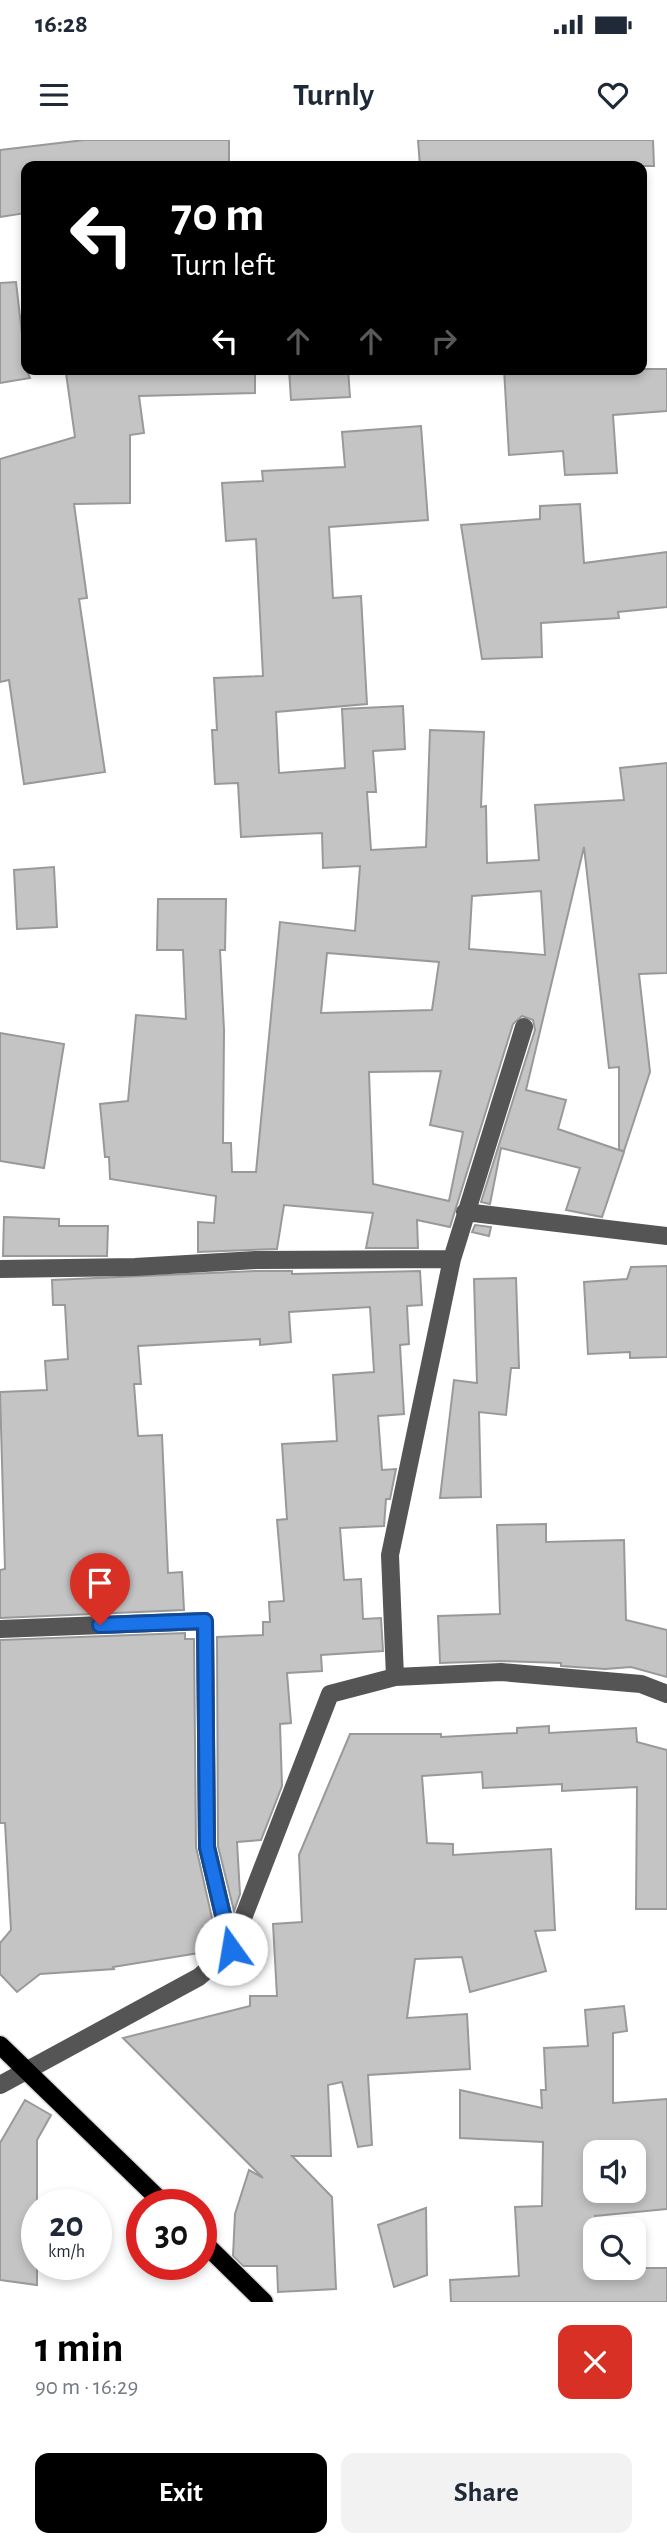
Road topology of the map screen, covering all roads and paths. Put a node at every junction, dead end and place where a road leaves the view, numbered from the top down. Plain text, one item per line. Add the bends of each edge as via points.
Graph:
1 (524, 1027) dead end
2 (465, 1212) junction
3 (667, 1236) edge
4 (452, 1259) junction
5 (0, 1269) edge
6 (0, 1629) edge
7 (395, 1677) junction
8 (667, 1694) edge
9 (231, 1949) junction
10 (0, 2045) edge
11 (29, 2072) junction
12 (0, 2085) edge
13 (149, 2189) edge
14 (217, 2256) edge
15 (264, 2302) edge

1 - 2 street
2 - 3 street
2 - 4 street
4 - 5 street
4 - 7 street via 390,1555
6 - 9 street via 205,1621 207,1847
7 - 8 street via 501,1672 641,1684
7 - 9 street via 330,1694
9 - 11 street via 200,1977
10 - 11 main road
11 - 12 street
11 - 13 main road
14 - 15 main road

